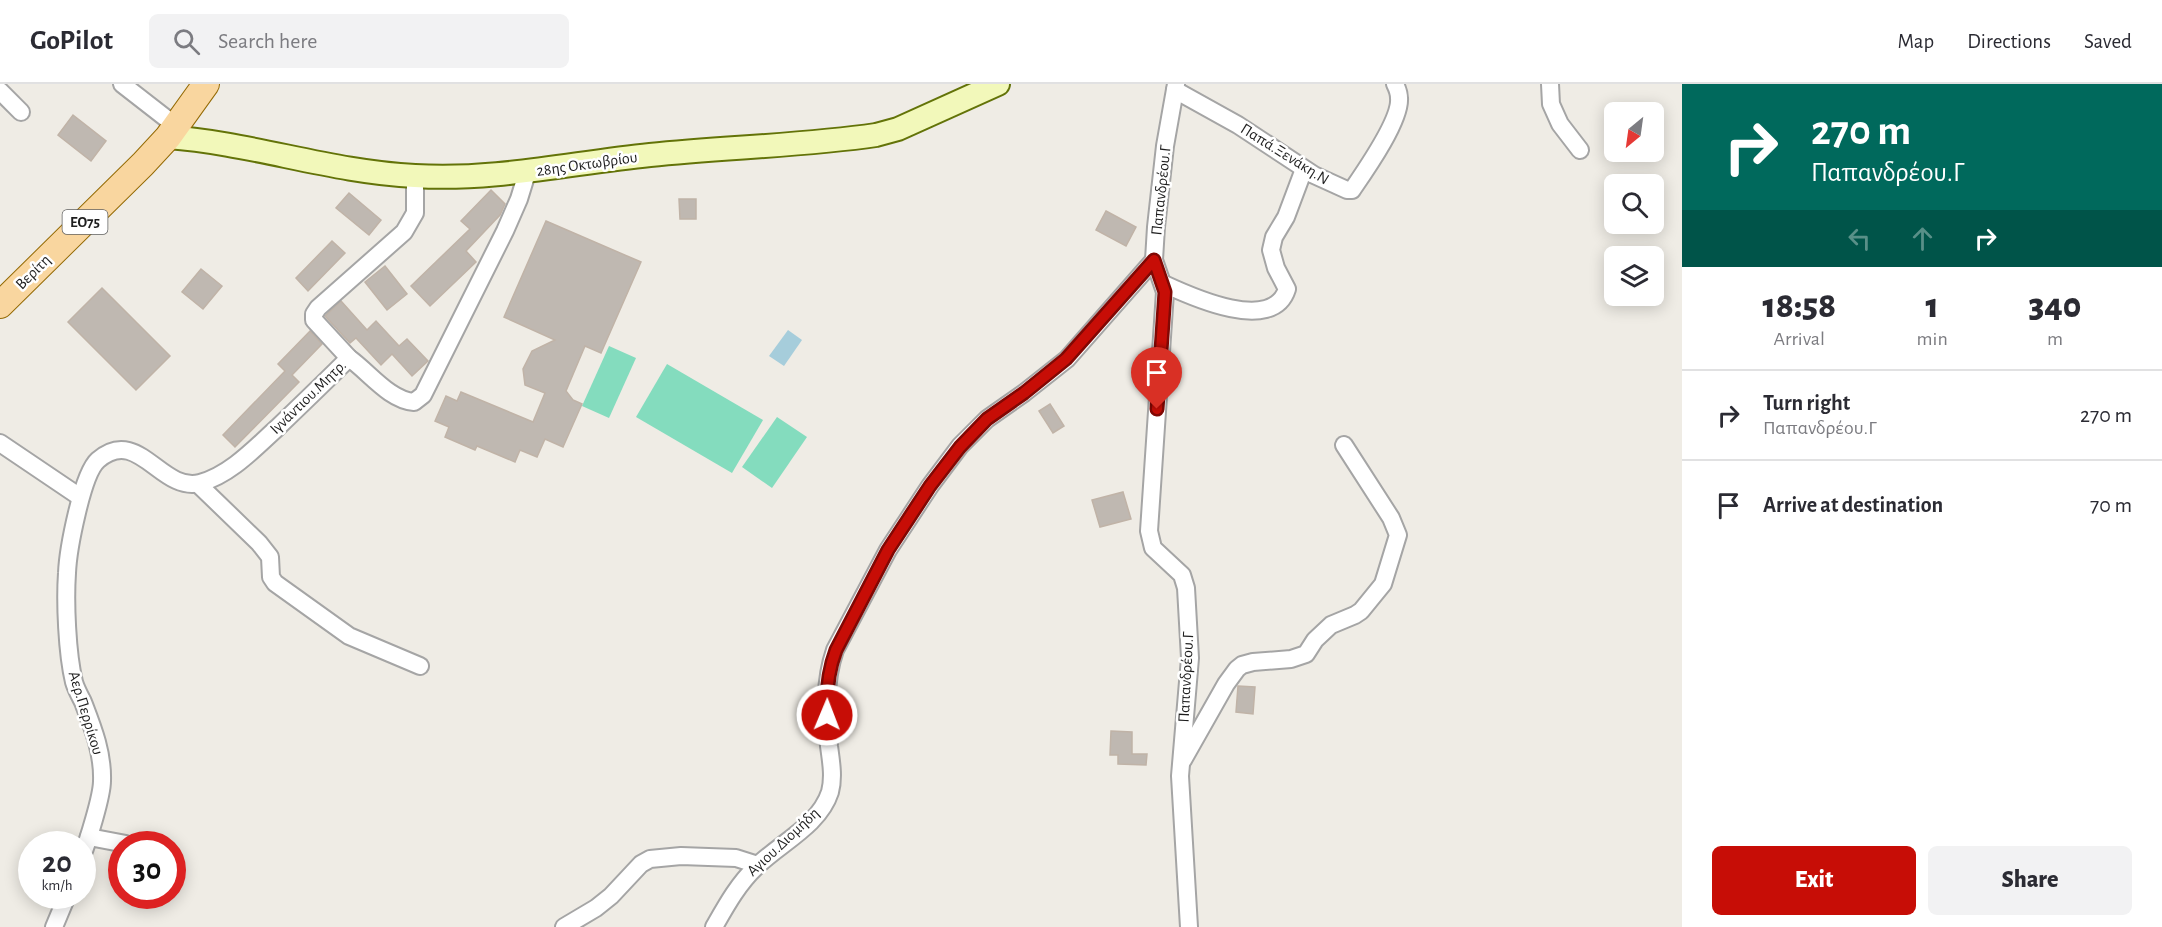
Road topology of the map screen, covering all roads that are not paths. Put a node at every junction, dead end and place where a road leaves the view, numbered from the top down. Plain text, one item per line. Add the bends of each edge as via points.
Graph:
1 (122, 84) edge
2 (206, 84) edge
3 (998, 84) edge
4 (1395, 84) edge
5 (1550, 84) edge
6 (1175, 87) edge
7 (0, 91) edge
8 (21, 112) dead end
9 (172, 131) junction
10 (1580, 150) dead end
11 (1304, 169) junction
12 (527, 173) junction
13 (415, 176) junction
14 (1154, 260) junction
15 (1164, 284) junction
16 (0, 305) edge
17 (349, 358) junction
18 (0, 443) edge
19 (1344, 445) dead end
20 (198, 484) junction
21 (80, 497) junction
22 (420, 666) dead end
23 (1182, 763) junction
24 (90, 831) edge
25 (758, 865) junction
26 (62, 909) edge
27 (54, 927) edge
28 (564, 927) edge
29 (714, 927) edge
30 (1189, 927) edge

1 - 9 street
2 - 9 main road, ΕΟ75
3 - 12 main road, 28ης Οκτωβρίου via 882,134 692,150
4 - 11 street, Παπά.Ξενάκη.Ν via 1400,100 1380,147 1352,190
5 - 10 street via 1551,104 1560,124
6 - 11 street, Παπά.Ξενάκη.Ν
6 - 14 street, Παπανδρέου.Γ
7 - 8 street
9 - 13 main road, 28ης Οκτωβρίου via 340,167
9 - 16 main road, Βερίτη / ΕΟ75
11 - 15 street via 1272,242 1272,256 1287,289 1273,308 1253,312 1212,303
12 - 13 main road, 28ης Οκτωβρίου
12 - 17 street via 519,200 423,395 414,402 400,399
13 - 17 street, Ιγνάντιου.Μητρ. via 415,213 404,232 314,314 314,320
14 - 15 street, Παπανδρέου.Γ
14 - 25 street, Αγιου.Διομήδη via 1066,359 987,419 960,447 888,550 830,664 826,698 832,778 826,801 813,819
15 - 23 street, Παπανδρέου.Γ via 1149,531 1153,548 1182,575 1186,588 1190,658
17 - 20 street, Ιγνάντιου.Μητρ. via 233,467
18 - 21 street
19 - 23 street via 1398,535 1383,584 1355,615 1331,625 1306,654 1253,662 1237,669
20 - 21 street via 182,482 137,453 123,450 98,460 88,472
20 - 22 street via 270,557 275,583 350,636
21 - 24 street, Αερ.Περρίκου via 67,571 74,683 99,744 102,783
23 - 30 street, Παπανδρέου.Γ
25 - 28 street via 736,858 650,859 596,908
25 - 29 street, Αγιου.Διομήδη via 735,892
26 - 27 street

